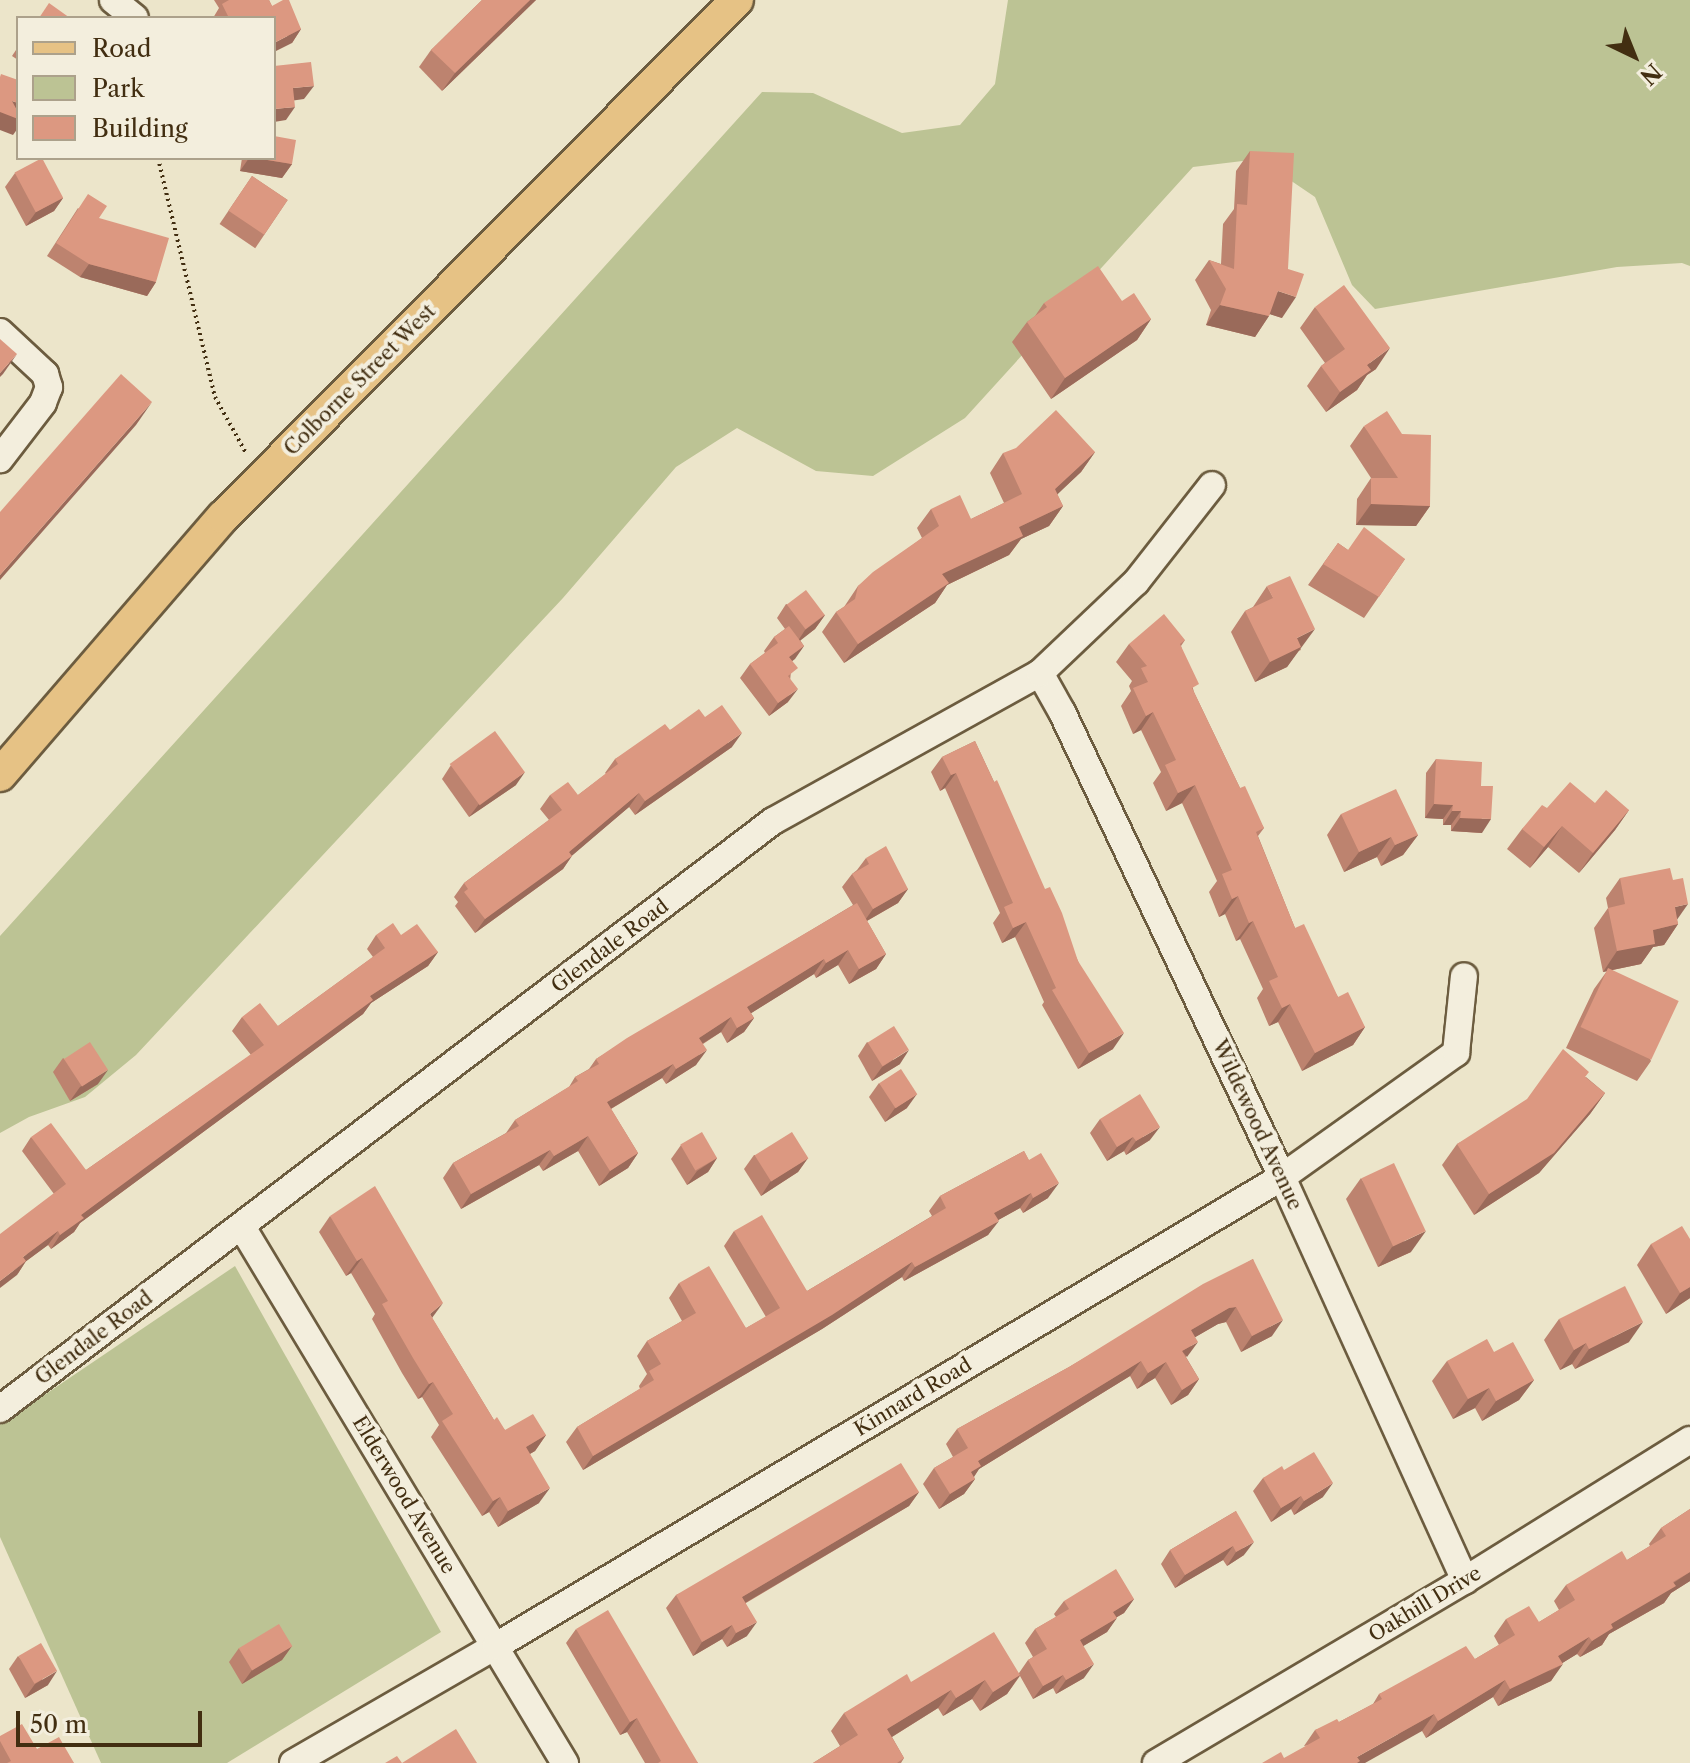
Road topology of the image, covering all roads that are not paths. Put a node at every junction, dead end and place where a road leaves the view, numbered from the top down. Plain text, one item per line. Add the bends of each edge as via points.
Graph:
1 (113, 0) edge
2 (737, 0) edge
3 (133, 16) edge
4 (0, 332) edge
5 (0, 459) edge
6 (1212, 485) dead end
7 (1040, 673) junction
8 (0, 775) edge
9 (1464, 976) dead end
10 (1282, 1177) junction
11 (242, 1227) junction
12 (0, 1409) edge
13 (1690, 1440) edge
14 (1465, 1580) junction
15 (496, 1646) junction
16 (293, 1763) edge
17 (565, 1763) edge
18 (1156, 1763) edge

1 - 3 street
2 - 8 main road, Colborne Street West via 223,517
4 - 5 street via 45,374 49,387 43,403
6 - 7 street, Glendale Road via 1136,582
7 - 10 street, Wildewood Avenue
7 - 11 street, Glendale Road via 773,821
9 - 10 street, Kinnard Road via 1456,1053
10 - 14 street, Wildewood Avenue
10 - 15 street, Kinnard Road
11 - 12 street, Glendale Road
11 - 15 street, Elderwood Avenue
13 - 14 street, Oakhill Drive
14 - 18 street, Oakhill Drive
15 - 16 street, Kinnard Road
15 - 17 street, Elderwood Avenue

